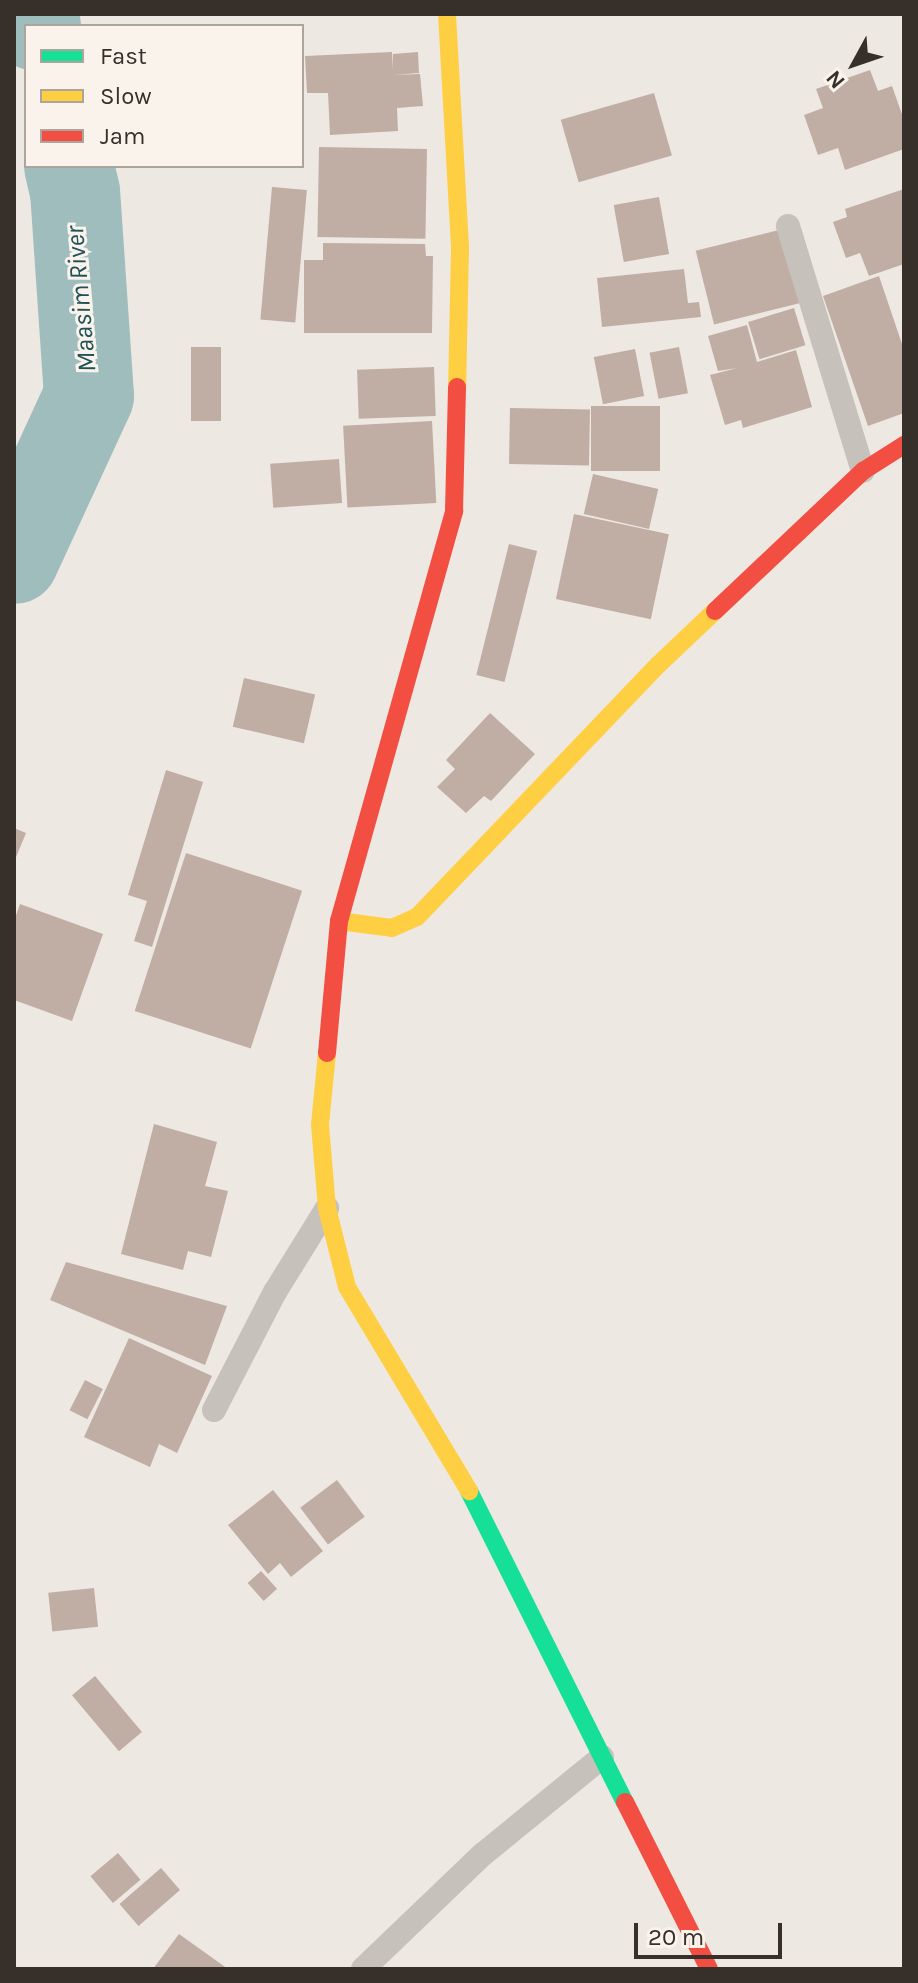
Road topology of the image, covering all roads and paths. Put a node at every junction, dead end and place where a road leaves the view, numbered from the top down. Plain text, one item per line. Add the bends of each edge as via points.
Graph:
1 (447, 14) edge
2 (788, 226) dead end
3 (904, 445) edge
4 (863, 471) junction
5 (339, 921) junction
6 (327, 1208) junction
7 (214, 1410) dead end
8 (602, 1757) junction
9 (363, 1969) edge
10 (709, 1969) edge

1 - 5 street via 460,249 454,511
2 - 4 lane
3 - 4 street
4 - 5 street via 658,665 417,917 392,928
5 - 6 street via 320,1125
6 - 7 lane via 275,1292
6 - 8 street via 347,1287 466,1485
8 - 9 lane via 482,1855
8 - 10 street

